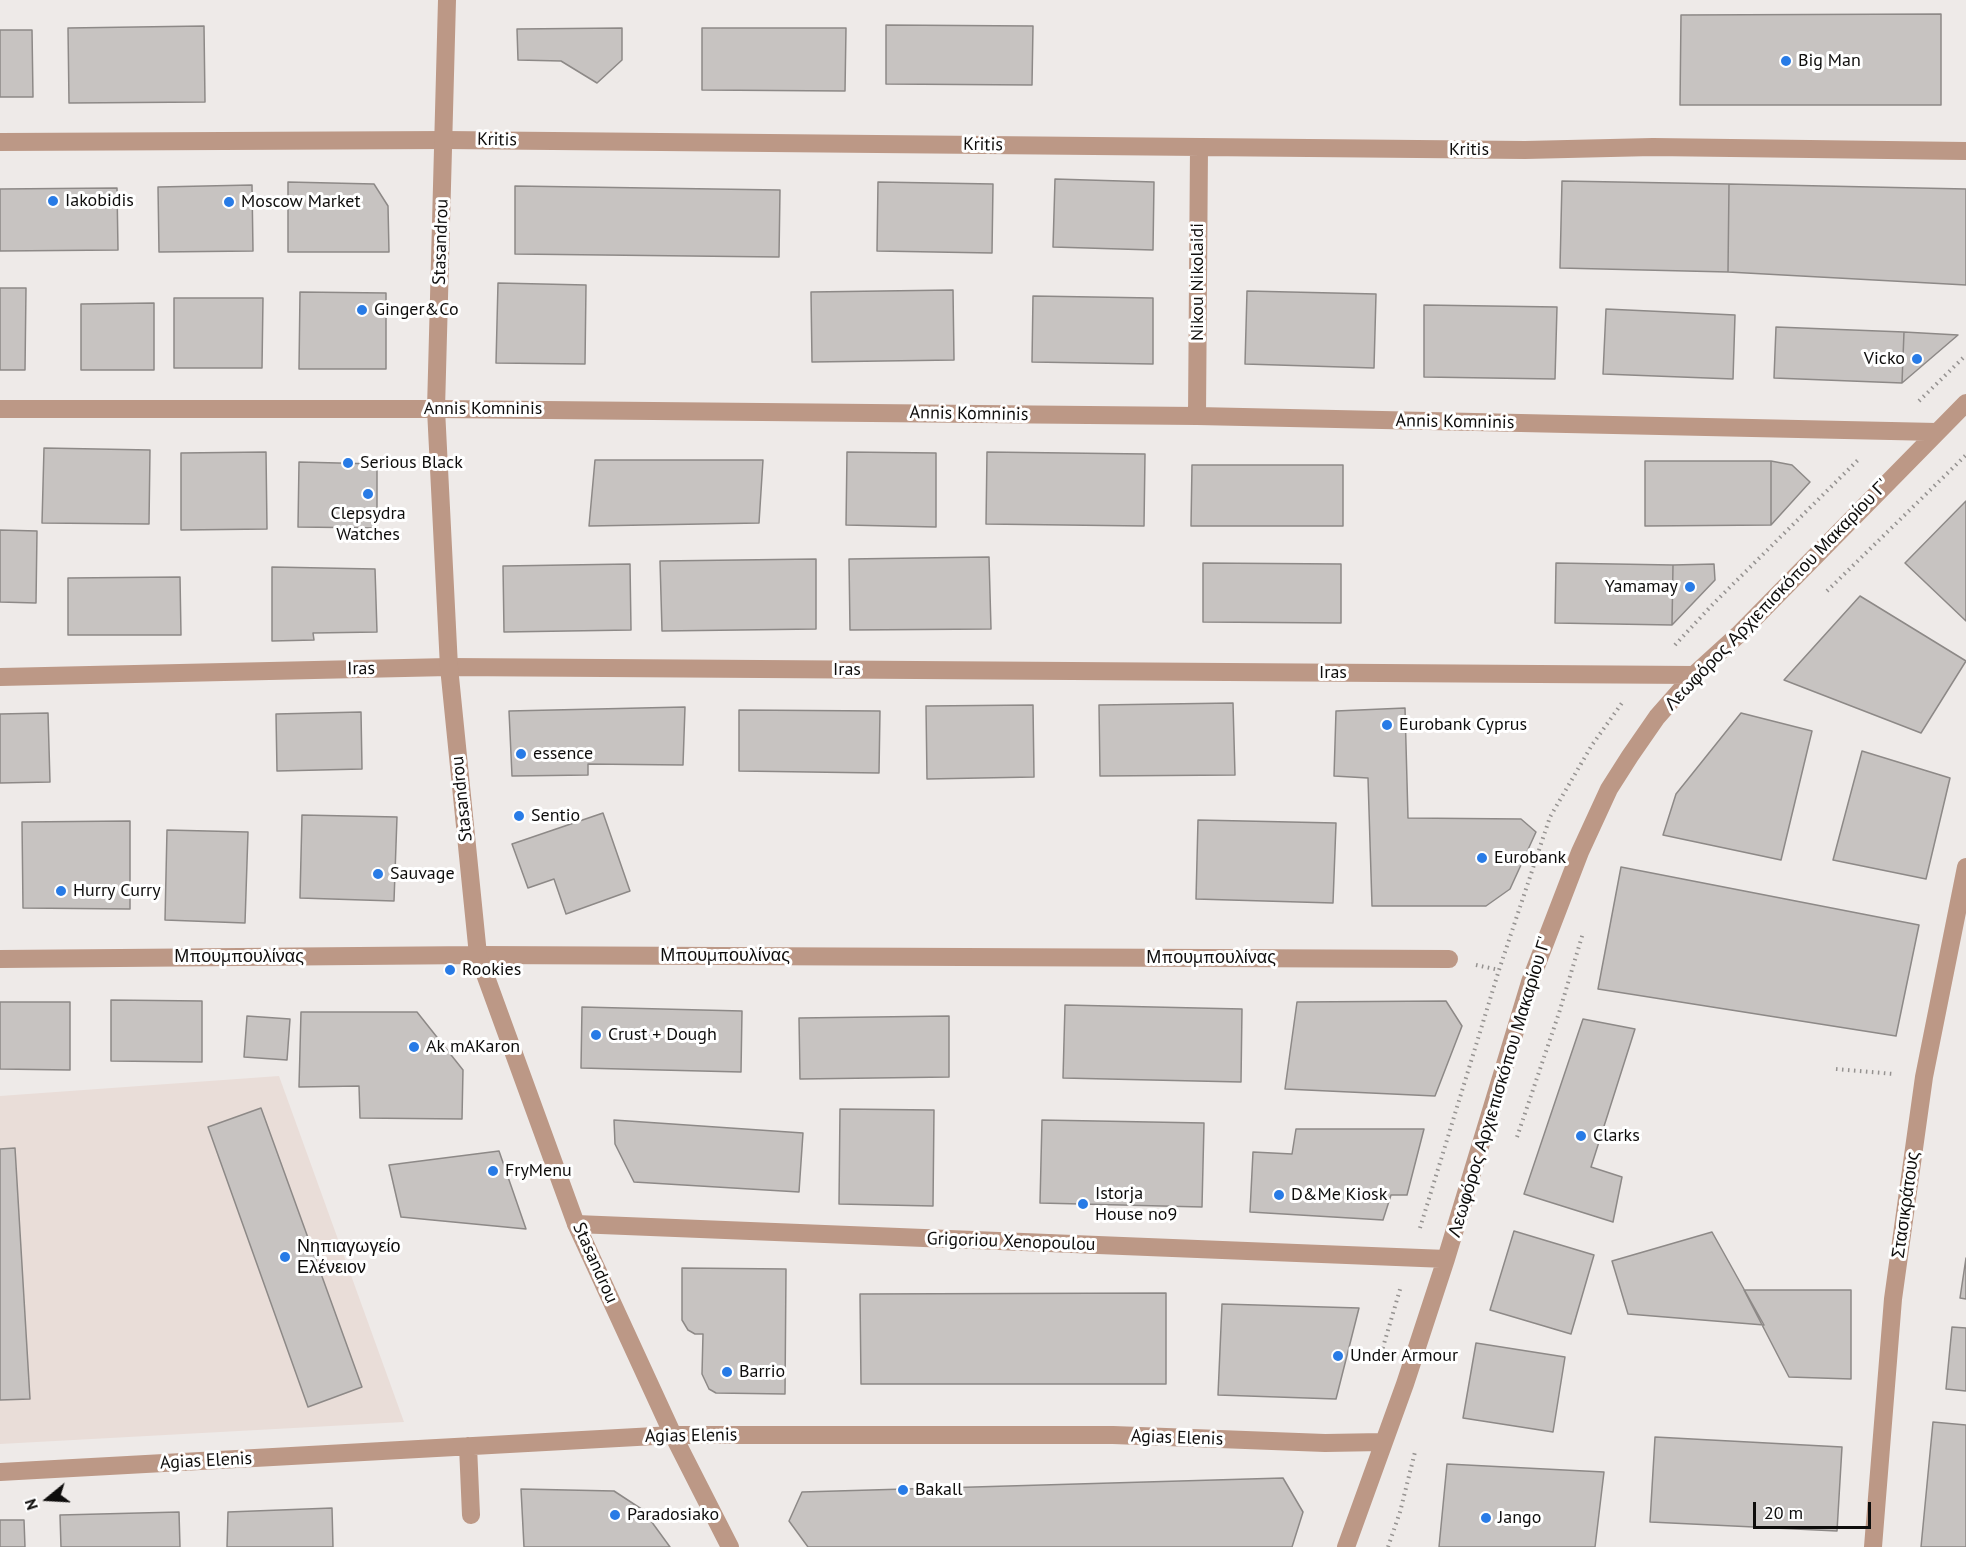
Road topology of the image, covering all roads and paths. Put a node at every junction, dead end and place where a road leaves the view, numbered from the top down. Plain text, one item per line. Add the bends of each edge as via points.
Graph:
1 (447, 0) edge
2 (445, 140) junction
3 (0, 142) edge
4 (1199, 147) junction
5 (1966, 152) edge
6 (1966, 355) edge
7 (1966, 403) edge
8 (0, 409) edge
9 (436, 409) junction
10 (1197, 416) junction
11 (1888, 431) junction
12 (1937, 432) junction
13 (1966, 455) edge
14 (1824, 593) dead end
15 (1713, 604) dead end
16 (449, 667) junction
17 (1694, 675) junction
18 (0, 677) edge
19 (1966, 867) edge
20 (1586, 926) dead end
21 (478, 955) junction
22 (0, 959) edge
23 (1449, 959) dead end
24 (1499, 970) dead end
25 (1559, 1013) dead end
26 (1836, 1069) dead end
27 (1924, 1077) junction
28 (576, 1224) junction
29 (1410, 1258) junction
30 (1446, 1259) junction
31 (1378, 1361) dead end
32 (673, 1435) junction
33 (1383, 1442) junction
34 (1416, 1445) dead end
35 (468, 1446) junction
36 (0, 1472) edge
37 (471, 1515) dead end
38 (730, 1547) edge
39 (1346, 1547) edge
40 (1388, 1547) edge
41 (1873, 1547) edge

1 - 2 street, Stasandrou
2 - 3 street, Kritis
2 - 4 street, Kritis
2 - 9 street, Stasandrou
4 - 5 street, Kritis
4 - 10 street, Nikou Nikolaidi
6 - 11 path
7 - 12 street, Λεωφόρος Αρχιεπισκόπου Μακαρίου Γ'
8 - 9 street, Annis Komninis
9 - 10 street, Annis Komninis
9 - 16 street, Stasandrou
10 - 11 street, Annis Komninis
11 - 12 street, Annis Komninis
11 - 15 path
12 - 17 street, Λεωφόρος Αρχιεπισκόπου Μακαρίου Γ'
13 - 14 path
16 - 17 street, Iras
16 - 18 street, Iras
16 - 21 street, Stasandrou
17 - 30 street, Λεωφόρος Αρχιεπισκόπου Μακαρίου Γ' via 1630,756 1609,789 1580,852 1530,982
19 - 27 street, Στασικράτους
20 - 25 path
21 - 22 street, Μπουμπουλίνας
21 - 23 street, Μπουμπουλίνας
21 - 28 street, Stasandrou
24 - 29 path
26 - 27 path
27 - 41 street, Στασικράτους via 1893,1299
28 - 29 street, Grigoriou Xenopoulou
28 - 32 street, Stasandrou
29 - 30 street, Grigoriou Xenopoulou
29 - 31 path
30 - 33 street, Λεωφόρος Αρχιεπισκόπου Μακαρίου Γ'
32 - 33 street, Agias Elenis via 1113,1435
32 - 35 street, Agias Elenis
32 - 38 street, Stasandrou
33 - 39 street, Λεωφόρος Αρχιεπισκόπου Μακαρίου Γ'
34 - 40 path
35 - 36 street, Agias Elenis
35 - 37 street

